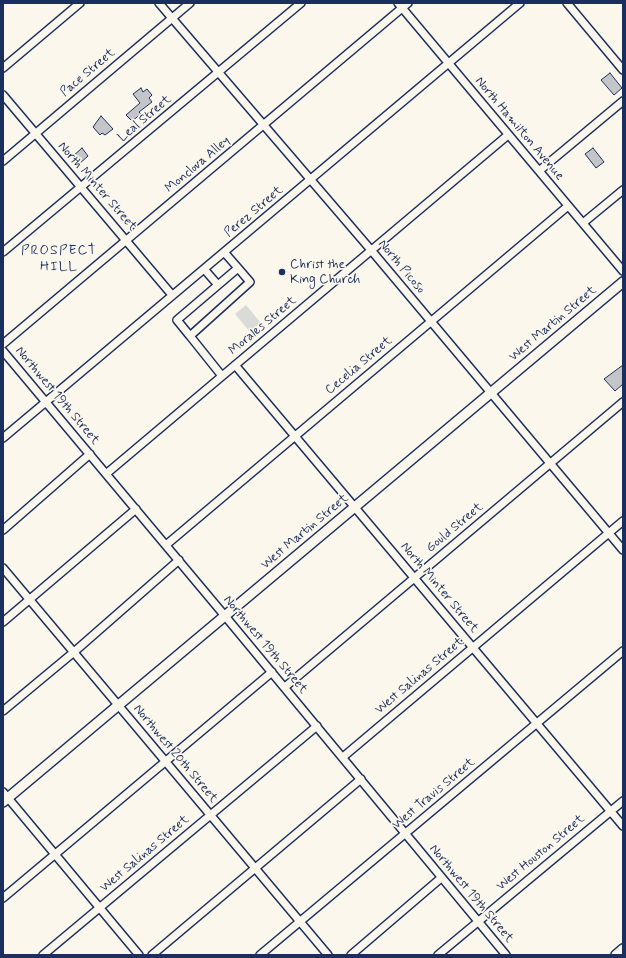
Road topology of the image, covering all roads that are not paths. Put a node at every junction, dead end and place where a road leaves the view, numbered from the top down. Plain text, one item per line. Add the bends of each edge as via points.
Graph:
1 (80, 3) edge
2 (158, 3) edge
3 (190, 3) edge
4 (301, 3) edge
5 (408, 3) edge
6 (520, 3) edge
7 (567, 3) edge
8 (400, 6) edge
9 (172, 18) junction
10 (448, 63) junction
11 (3, 68) edge
12 (623, 70) edge
13 (218, 72) junction
14 (3, 95) edge
15 (623, 101) edge
16 (264, 126) junction
17 (35, 134) junction
18 (508, 134) junction
19 (3, 161) edge
20 (539, 171) junction
21 (310, 180) junction
22 (82, 187) junction
23 (623, 190) edge
24 (568, 206) junction
25 (583, 223) junction
26 (127, 240) junction
27 (371, 250) junction
28 (3, 252) edge
29 (224, 252) junction
30 (238, 268) junction
31 (204, 269) junction
32 (623, 271) edge
33 (623, 282) edge
34 (218, 284) junction
35 (172, 295) junction
36 (431, 322) junction
37 (190, 336) junction
38 (3, 344) edge
39 (3, 351) edge
40 (235, 365) junction
41 (222, 376) junction
42 (491, 393) junction
43 (45, 402) junction
44 (623, 402) edge
45 (295, 436) junction
46 (3, 438) edge
47 (90, 454) junction
48 (551, 463) junction
49 (106, 474) junction
50 (355, 507) junction
51 (136, 509) junction
52 (623, 521) edge
53 (3, 530) edge
54 (609, 533) junction
55 (166, 545) junction
56 (623, 550) edge
57 (178, 560) junction
58 (3, 568) edge
59 (415, 578) junction
60 (30, 600) junction
61 (225, 616) junction
62 (3, 622) edge
63 (473, 647) junction
64 (623, 651) edge
65 (74, 652) junction
66 (272, 672) junction
67 (285, 687) junction
68 (118, 705) junction
69 (3, 711) edge
70 (537, 723) junction
71 (317, 726) junction
72 (342, 757) junction
73 (166, 762) junction
74 (361, 779) junction
75 (5, 797) edge
76 (623, 801) edge
77 (610, 811) junction
78 (210, 816) junction
79 (623, 826) edge
80 (405, 833) junction
81 (55, 854) junction
82 (256, 869) junction
83 (441, 878) junction
84 (3, 898) edge
85 (100, 908) junction
86 (300, 921) junction
87 (478, 922) junction
88 (623, 949) edge
89 (43, 955) edge
90 (139, 955) edge
91 (152, 955) edge
92 (260, 955) edge
93 (328, 955) edge
94 (351, 955) edge
95 (438, 955) edge
96 (506, 955) edge
97 (616, 955) edge

1 - 11 street
2 - 9 street, North Picoso
3 - 9 street, Pace Street
4 - 13 street, Leal Street
5 - 8 street, Monclova Alley
6 - 10 street, Perez Street
7 - 12 street
8 - 10 street, North Hamilton Avenue
8 - 16 street, Monclova Alley
9 - 13 street, North Picoso
9 - 17 street, Pace Street
10 - 18 street, North Hamilton Avenue
10 - 21 street, Perez Street
13 - 16 street, North Picoso
13 - 22 street, Leal Street
14 - 17 street, North Minter Street
15 - 20 street
16 - 21 street, North Picoso
16 - 26 street, Monclova Alley
17 - 19 street, Pace Street
17 - 22 street, North Minter Street
18 - 20 street, North Hamilton Avenue
18 - 27 street, Morales Street
20 - 24 street, North Hamilton Avenue
21 - 27 street, North Picoso
21 - 29 street, Perez Street
22 - 26 street, North Minter Street
22 - 28 street, Leal Street
23 - 25 street
24 - 25 street, North Hamilton Avenue
24 - 36 street, Cecelia Street
25 - 32 street, North Hamilton Avenue
26 - 35 street, North Minter Street
26 - 38 street, Monclova Alley
27 - 36 street, North Picoso
27 - 40 street, Morales Street
29 - 30 street
29 - 31 street, Perez Street
30 - 34 street
30 - 37 street via 250,282
31 - 34 street
31 - 35 street, Perez Street
33 - 42 main road, West Martin Street
34 - 37 street via 176,320
35 - 43 street, Perez Street
36 - 42 street, North Picoso
36 - 45 street, Cecelia Street
37 - 41 street
39 - 43 street, Northwest 19th Street
40 - 41 street, Morales Street
40 - 45 street, North Minter Street
41 - 49 street, Morales Street
42 - 48 street, North Picoso
42 - 50 main road, West Martin Street
43 - 46 street, Perez Street
43 - 47 street, Northwest 19th Street
44 - 48 street, Gould Street
45 - 50 street, North Minter Street
45 - 55 street, Cecelia Street
47 - 49 street, Northwest 19th Street
47 - 53 street
48 - 54 street, North Picoso
48 - 59 street, Gould Street
49 - 51 street, Northwest 19th Street
50 - 59 street, North Minter Street
50 - 61 main road, West Martin Street
51 - 55 street, Northwest 19th Street
51 - 60 street
52 - 54 street, West Salinas Street
54 - 56 street, North Picoso
54 - 63 street, West Salinas Street
55 - 57 street, Northwest 19th Street
57 - 61 street, Northwest 19th Street
57 - 65 street
58 - 60 street, Northwest 20th Street
59 - 63 street, North Minter Street
59 - 67 street, Gould Street
60 - 62 street
60 - 65 street, Northwest 20th Street
61 - 66 street, Northwest 19th Street
61 - 68 main road, West Martin Street
63 - 70 street, North Minter Street
63 - 72 street, West Salinas Street
64 - 70 street, West Travis Street
65 - 68 street, Northwest 20th Street
65 - 69 street
66 - 67 street, Northwest 19th Street
66 - 73 street
67 - 71 street, Northwest 19th Street
68 - 73 street, Northwest 20th Street
68 - 75 main road, West Martin Street
70 - 77 street, North Minter Street
70 - 80 street, West Travis Street
71 - 72 street, Northwest 19th Street
71 - 78 street, West Salinas Street
72 - 74 street, Northwest 19th Street
73 - 78 street, Northwest 20th Street
73 - 81 street
74 - 80 street, Northwest 19th Street
74 - 82 street
75 - 81 street
76 - 77 street, West Houston Street
77 - 79 street, North Minter Street
77 - 87 street, West Houston Street
78 - 82 street, Northwest 20th Street
78 - 85 street, West Salinas Street
80 - 83 street, Northwest 19th Street
80 - 86 street, West Travis Street
81 - 84 street
81 - 85 street
82 - 86 street, Northwest 20th Street
82 - 91 street
83 - 87 street, Northwest 19th Street
83 - 94 street
85 - 89 street, West Salinas Street
85 - 90 street
86 - 92 street, West Travis Street
86 - 93 street, Northwest 20th Street
87 - 95 street, West Houston Street
87 - 96 street, Northwest 19th Street
88 - 97 main road

